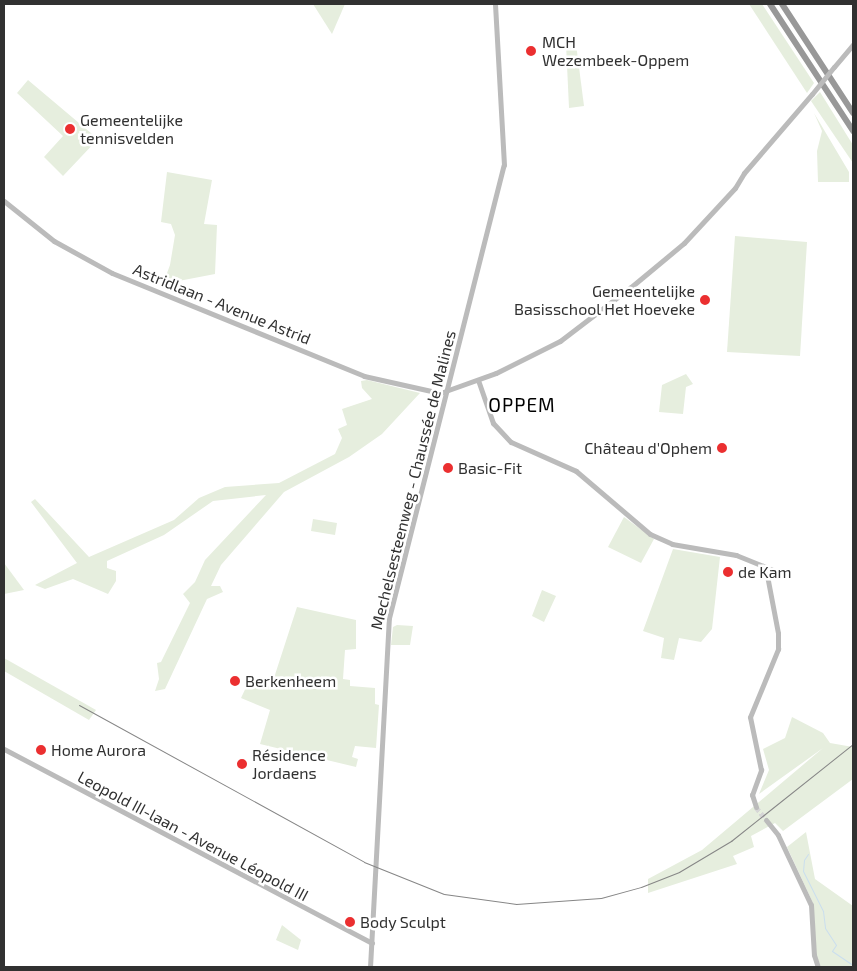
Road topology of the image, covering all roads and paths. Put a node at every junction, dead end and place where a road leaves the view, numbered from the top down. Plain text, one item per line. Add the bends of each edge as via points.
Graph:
1 (495, 4) edge
2 (770, 4) edge
3 (782, 4) edge
4 (853, 44) edge
5 (853, 113) edge
6 (853, 131) edge
7 (4, 201) edge
8 (478, 380) junction
9 (448, 390) junction
10 (4, 749) edge
11 (756, 807) tunnel mouth
12 (766, 820) tunnel mouth
13 (372, 943) junction
14 (370, 967) edge
15 (818, 967) edge

1 - 9 street, Mechelsesteenweg - Chaussée de Malines via 504,165
2 - 6 highway
3 - 5 highway
4 - 8 street, Astridlaan - Avenue Astrid, bridge via 744,173 735,188 684,243 581,328
7 - 9 street, Astridlaan - Avenue Astrid via 54,241 136,283 364,376 413,389 440,393
8 - 9 street, Astridlaan - Avenue Astrid
8 - 11 street via 494,423 516,446 550,457 576,471 645,531 672,544 736,555 766,570 764,574 768,578 778,649 750,717 761,770 752,794
9 - 13 street, Mechelsesteenweg - Chaussée de Malines via 387,630
10 - 13 street, Leopold III-laan - Avenue Léopold III
12 - 15 street via 778,836 811,905 814,955
13 - 14 street, Mechelsesteenweg - Chaussée de Malines

